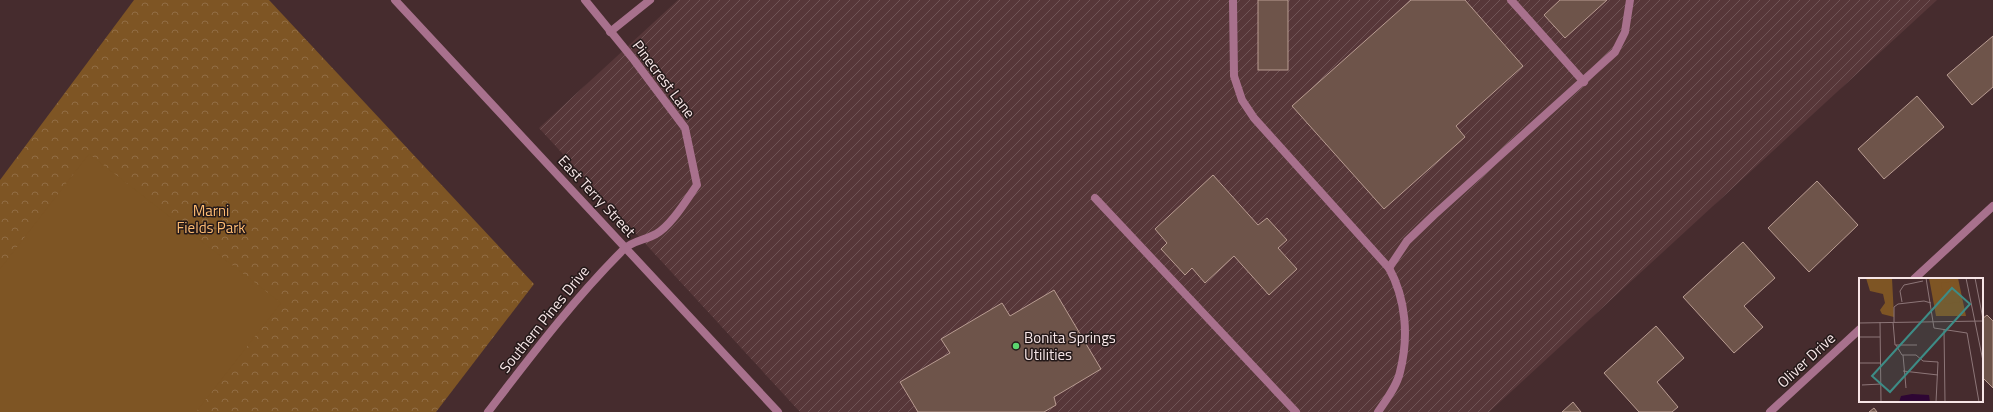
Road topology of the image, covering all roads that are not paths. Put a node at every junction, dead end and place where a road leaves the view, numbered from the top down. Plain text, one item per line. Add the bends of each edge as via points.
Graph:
1 (395, 0) edge
2 (585, 0) edge
3 (650, 0) edge
4 (1233, 0) edge
5 (1511, 0) edge
6 (1630, 0) edge
7 (610, 32) junction
8 (1584, 82) junction
9 (1095, 198) dead end
10 (1993, 206) edge
11 (625, 247) junction
12 (1389, 268) junction
13 (1915, 278) edge
14 (1859, 330) edge
15 (488, 412) edge
16 (778, 412) edge
17 (1296, 412) edge
18 (1378, 412) edge
19 (1770, 412) edge

1 - 11 street, East Terry Street
2 - 7 street, Pinecrest Lane
3 - 7 street
4 - 12 street via 1234,76 1242,100 1254,118
5 - 8 street
6 - 8 street via 1625,32 1615,52
7 - 11 street, Pinecrest Lane via 685,128 697,185 678,212 657,234
8 - 12 street via 1434,215 1407,241
9 - 17 street
10 - 13 street
11 - 15 street, Southern Pines Drive via 597,276 536,349
11 - 16 street, East Terry Street
12 - 18 street via 1398,284 1404,317 1405,342 1400,373
14 - 19 street, Oliver Drive

